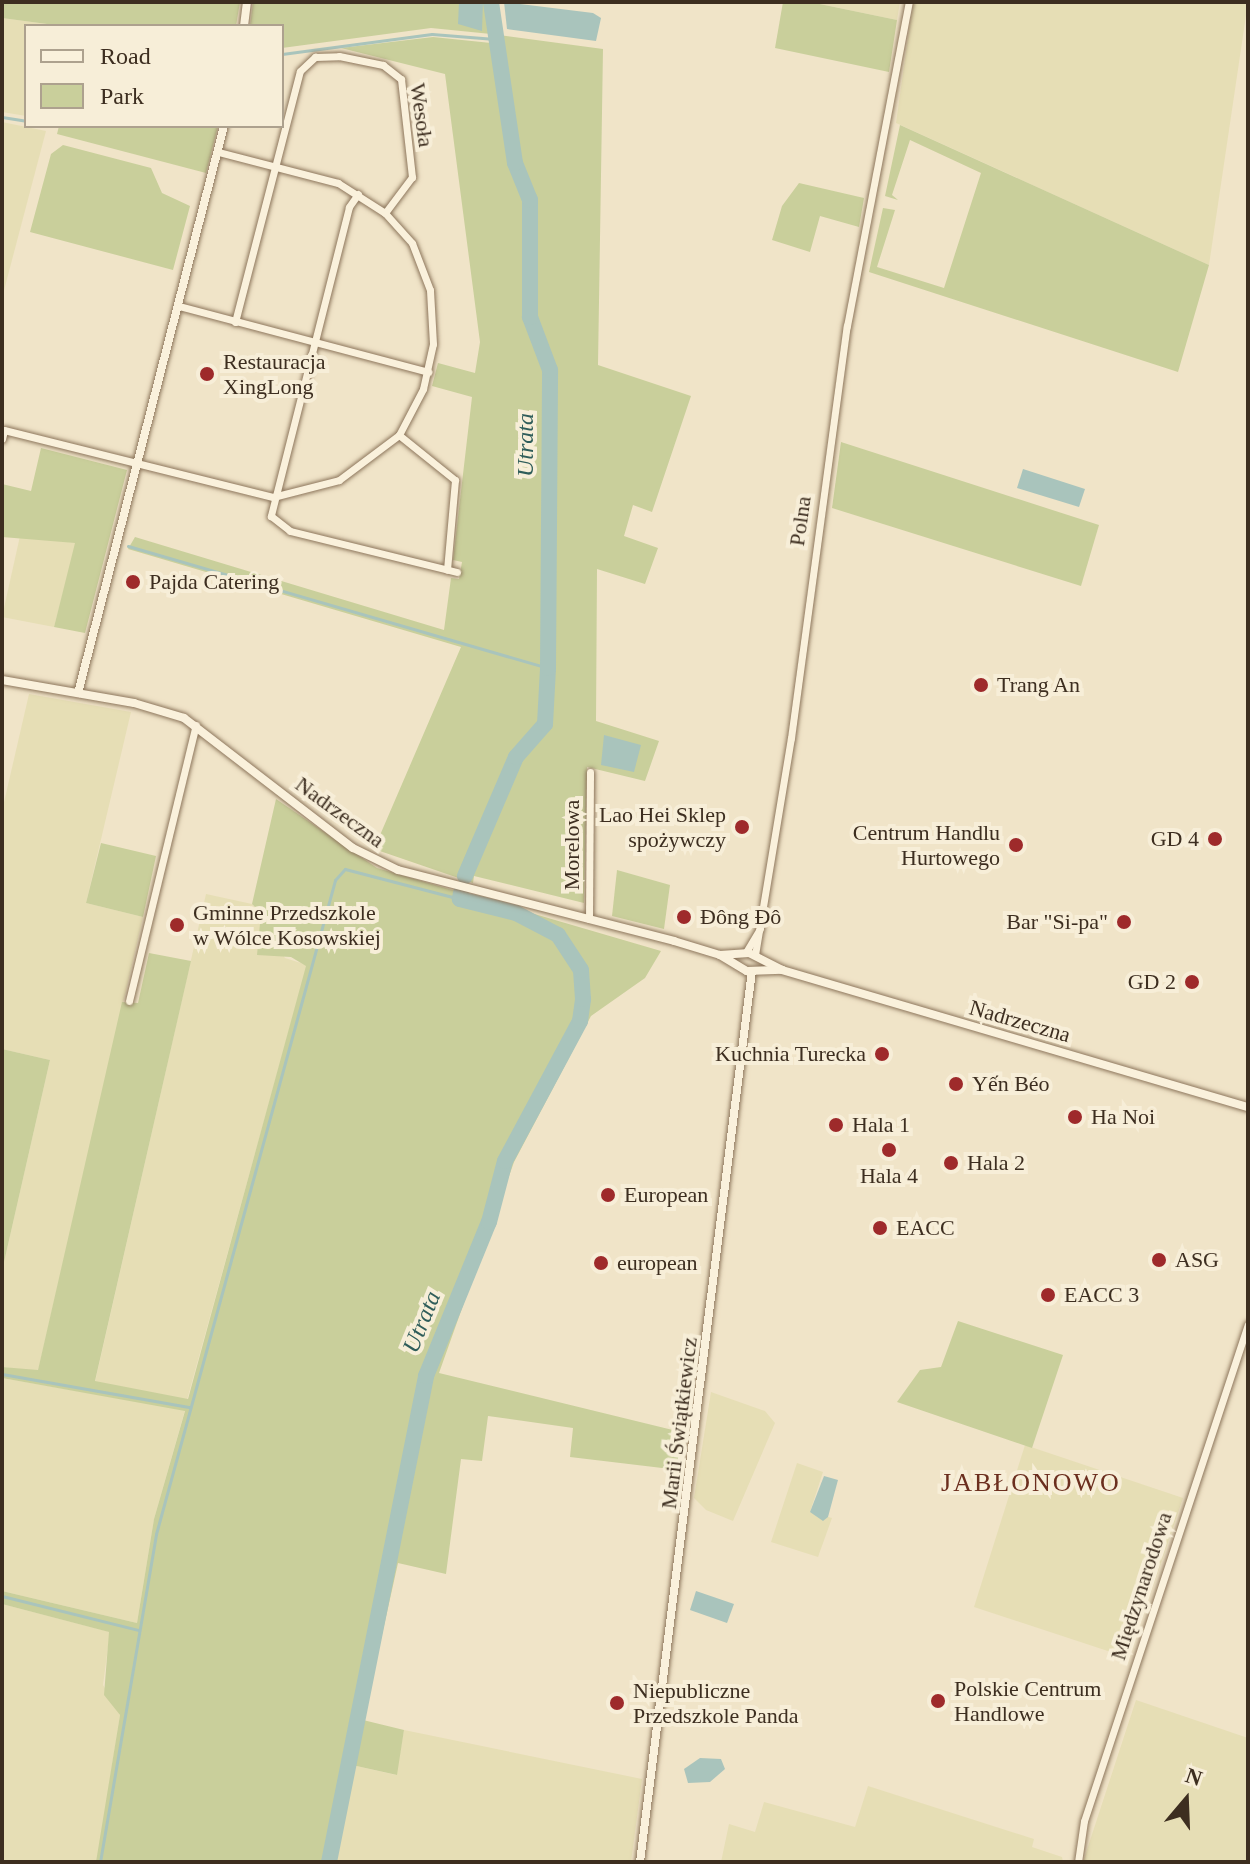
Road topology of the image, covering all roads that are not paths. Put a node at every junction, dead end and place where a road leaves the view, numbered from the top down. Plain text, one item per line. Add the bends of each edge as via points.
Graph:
1 (247, 2) edge
2 (909, 2) edge
3 (244, 24) edge
4 (224, 128) edge
5 (218, 152) junction
6 (276, 166) junction
7 (358, 194) junction
8 (385, 213) junction
9 (179, 306) junction
10 (235, 322) junction
11 (315, 343) junction
12 (428, 372) junction
13 (399, 435) junction
14 (2, 439) edge
15 (137, 464) junction
16 (273, 497) junction
17 (447, 570) junction
18 (457, 572) dead end
19 (2, 680) edge
20 (78, 693) junction
21 (196, 725) junction
22 (590, 772) dead end
23 (589, 919) junction
24 (749, 962) junction
25 (129, 1001) dead end
26 (1248, 1107) edge
27 (1248, 1324) edge
28 (640, 1862) edge
29 (1078, 1862) edge

1 - 3 street
2 - 24 street, Polna via 844,341 760,929
4 - 5 street
5 - 6 street
5 - 9 street
6 - 7 street via 323,177
6 - 8 street, Wesoła via 300,71 308,61 339,56 391,68 401,79 412,177
6 - 10 street, Wesoła
7 - 8 street
7 - 11 street via 350,204
8 - 12 street via 412,243 430,290 434,328
9 - 10 street
9 - 15 street
10 - 11 street
11 - 12 street
11 - 16 street
12 - 13 street
13 - 16 street via 339,480
13 - 17 street via 455,480
14 - 15 street via 4,430
15 - 16 street
15 - 20 street
16 - 17 street via 271,516 281,528
17 - 18 street
19 - 20 street, Nadrzeczna
20 - 21 street, Nadrzeczna via 161,709
21 - 23 street, Nadrzeczna via 371,859
21 - 25 street
22 - 23 street, Morelowa
23 - 24 street, Nadrzeczna
24 - 26 street, Nadrzeczna
24 - 28 street, Marii Świątkiewicz via 674,1616
27 - 29 street, Międzynarodowa via 1084,1821

